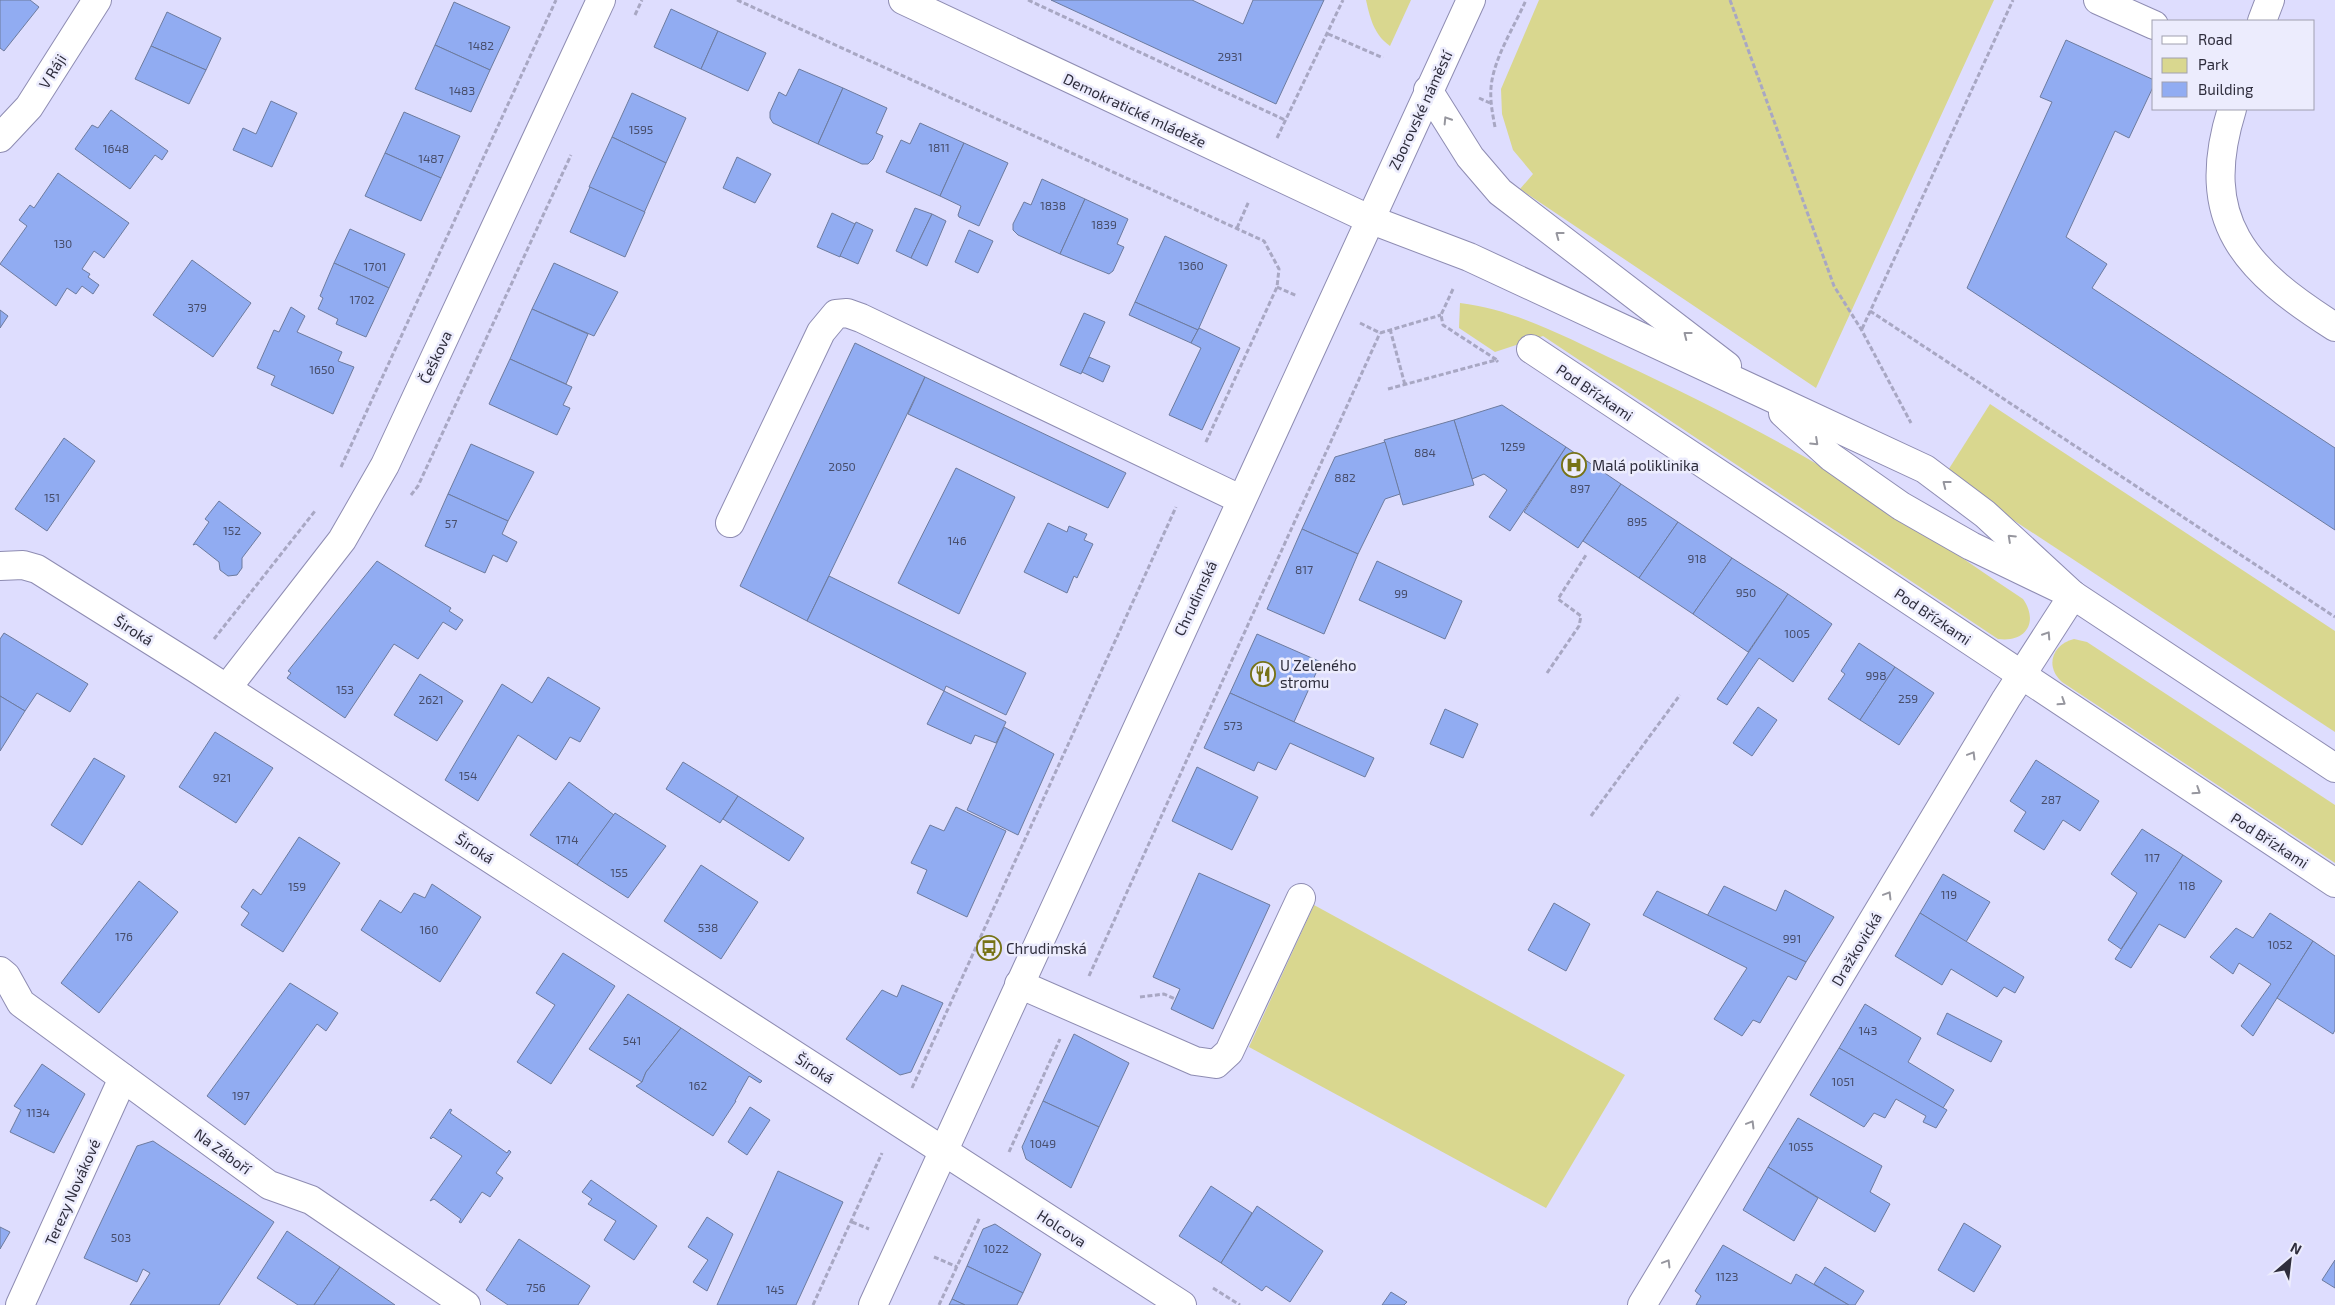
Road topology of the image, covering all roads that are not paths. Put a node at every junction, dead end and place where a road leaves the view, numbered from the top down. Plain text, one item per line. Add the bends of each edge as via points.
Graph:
1 (97, 0) edge
2 (601, 0) edge
3 (903, 0) edge
4 (1470, 0) edge
5 (2098, 0) edge
6 (2270, 0) edge
7 (2262, 20) edge
8 (2152, 24) edge
9 (1428, 90) junction
10 (2232, 110) edge
11 (5, 124) edge
12 (1369, 219) junction
13 (2335, 328) edge
14 (1531, 350) road end
15 (1766, 397) junction
16 (1240, 499) junction
17 (730, 523) dead end
18 (0, 566) edge
19 (2073, 595) junction
20 (2021, 675) junction
21 (227, 688) junction
22 (2335, 768) edge
23 (2335, 883) edge
24 (1301, 898) dead end
25 (0, 970) edge
26 (1019, 984) junction
27 (124, 1078) junction
28 (942, 1151) junction
29 (20, 1305) edge
30 (466, 1305) edge
31 (873, 1305) edge
32 (1182, 1305) edge
33 (1642, 1305) edge

1 - 11 street, V Ráji via 29,107
2 - 21 street, Češkova via 385,464 359,513 342,540
3 - 12 street, Demokratické mládeže
4 - 9 street, Zborovské náměstí
5 - 8 street
6 - 7 street
9 - 12 street, Zborovské náměstí
15 -> 9 street via 1500,192 1470,157
10 - 13 street via 2223,146 2220,186 2225,214 2234,236 2264,275
12 - 15 street via 1469,257
12 - 16 street, Chrudimská
14 - 20 street, Pod Břízkami
15 -> 19 street via 1831,457 1901,506 1971,546
19 -> 15 street via 1985,514 1925,469
16 - 17 street via 847,313 836,314 821,332
16 - 26 street, Chrudimská
18 - 21 street, Široká via 23,565 37,569
20 -> 19 street, Dražkovická
19 - 22 street
20 -> 23 street, Pod Břízkami
33 -> 20 street, Dražkovická
21 - 28 street, Široká
24 - 26 street via 1229,1052 1216,1064 1195,1061
25 - 27 street, Na Záboří via 21,1002
26 - 28 street, Chrudimská
27 - 29 street, Terezy Novákové
27 - 30 street, Na Záboří via 269,1185 312,1200
28 - 31 street, Chrudimská
28 - 32 street, Holcova

